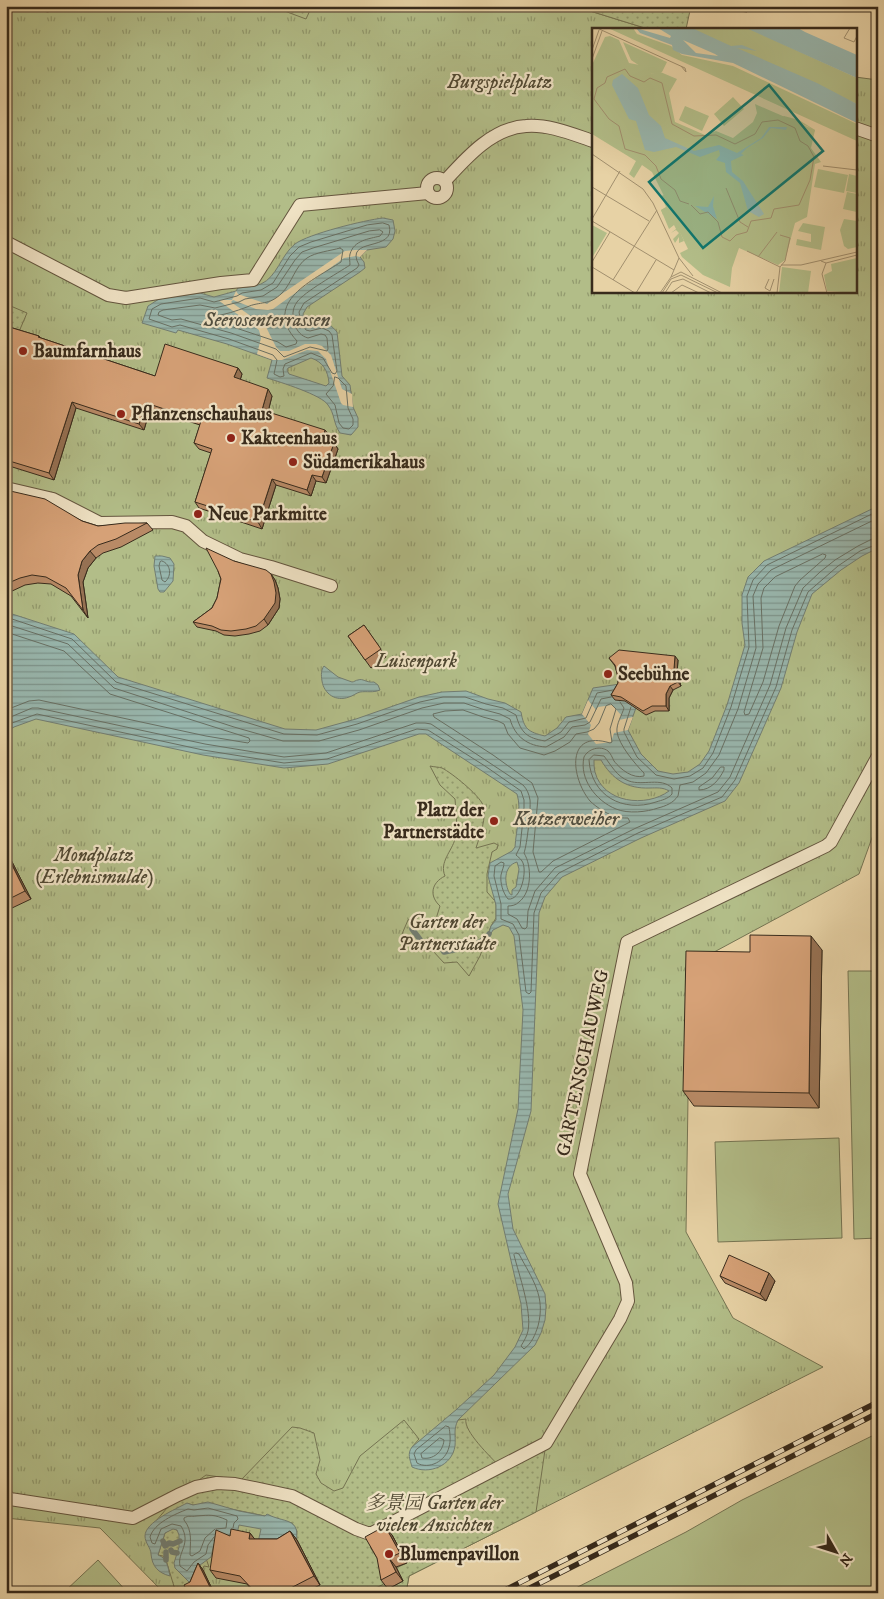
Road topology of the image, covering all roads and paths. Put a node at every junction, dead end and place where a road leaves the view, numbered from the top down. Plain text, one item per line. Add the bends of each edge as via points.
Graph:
1 (856, 128) edge
2 (878, 136) edge
3 (592, 141) edge
4 (6, 242) edge
5 (6, 488) edge
6 (331, 586) dead end
7 (878, 756) edge
8 (6, 1495) edge

1 - 2 street
3 - 4 street via 543,127 524,126 502,132 482,144 445,181 447,190 442,197 433,198 428,193 300,205 253,280 221,282 126,298 108,296
5 - 6 street via 53,499 100,523 172,522 186,526 203,541 240,560
7 - 8 street, GARTENSCHAUWEG via 826,846 627,942 580,1174 626,1283 628,1301 546,1443 370,1534 292,1496 235,1484 196,1487 133,1518 10,1499

